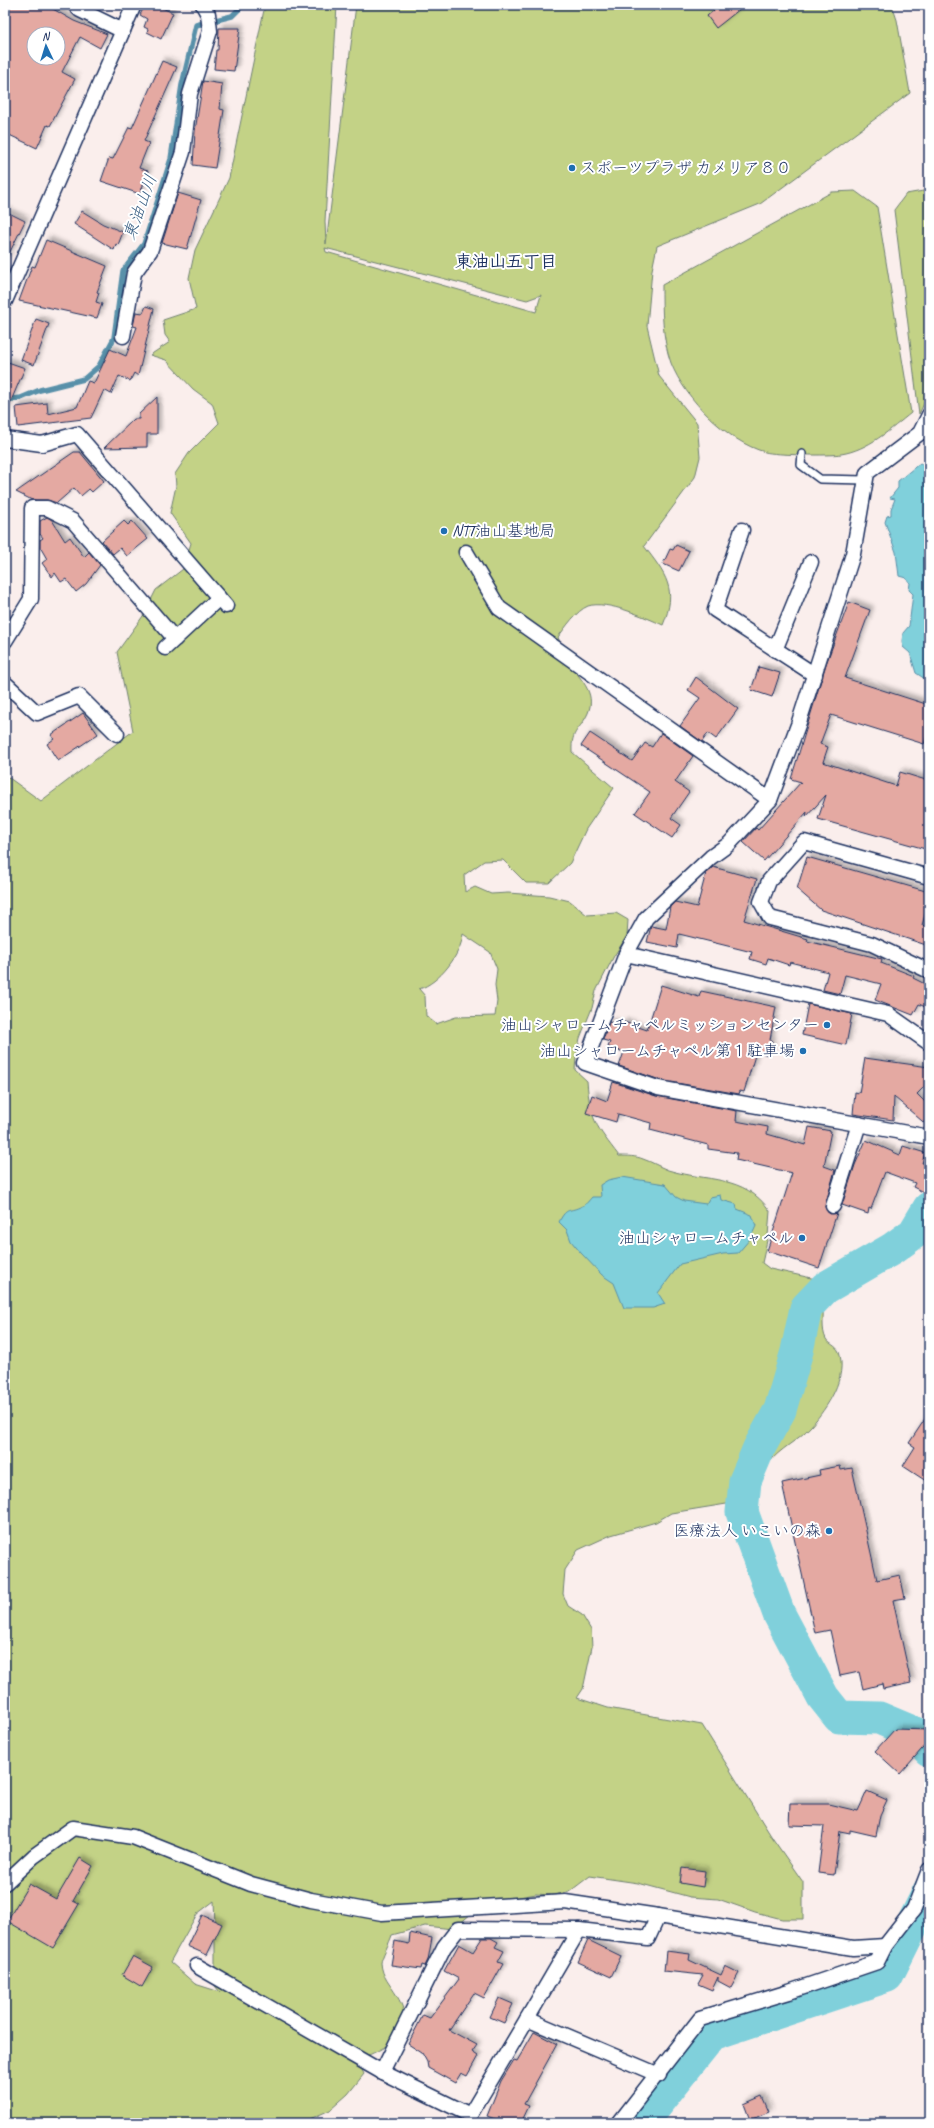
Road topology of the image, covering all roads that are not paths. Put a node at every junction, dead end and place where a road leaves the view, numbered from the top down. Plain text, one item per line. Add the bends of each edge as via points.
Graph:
1 (75, 5) edge
2 (134, 5) edge
3 (206, 10) edge
4 (123, 31) junction
5 (5, 301) edge
6 (123, 336) dead end
7 (929, 416) edge
8 (5, 440) edge
9 (802, 454) dead end
10 (865, 480) junction
11 (742, 530) dead end
12 (466, 552) dead end
13 (811, 562) dead end
14 (5, 641) edge
15 (775, 650) junction
16 (815, 675) junction
17 (5, 684) edge
18 (117, 734) dead end
19 (770, 800) junction
20 (929, 877) edge
21 (626, 954) junction
22 (929, 971) edge
23 (929, 1043) edge
24 (859, 1124) junction
25 (929, 1137) edge
26 (833, 1206) dead end
27 (929, 1870) edge
28 (5, 1882) edge
29 (658, 1916) junction
30 (579, 1930) junction
31 (884, 1946) junction
32 (197, 1966) dead end
33 (527, 2019) junction
34 (382, 2072) junction
35 (659, 2075) junction
36 (619, 2123) edge

1 - 4 street via 80,10
2 - 4 street
3 - 6 street via 210,31 190,94 183,152 150,251 134,273
4 - 5 street
7 - 10 street via 920,433 867,473
8 - 14 street via 42,444 77,434 222,602 170,644 73,521 47,508 32,508 31,599
9 - 10 lane via 801,465 820,479
10 - 16 street via 853,554
11 - 15 street via 715,610
12 - 19 street via 499,608
13 - 15 street
15 - 16 street
16 - 19 street
17 - 18 street via 37,713 78,696
19 - 21 street via 729,844 711,857 646,918
20 - 22 street via 804,842 769,881 761,902 770,918 872,944
21 - 23 street via 888,1014
21 - 24 street via 585,1063 658,1088
24 - 25 street
24 - 26 street
27 - 31 street via 914,1909
28 - 29 street via 34,1856 73,1828 133,1837 251,1884 311,1900 382,1913 565,1902
29 - 30 street via 648,1938
29 - 31 street via 853,1948
30 - 33 street
30 - 34 street via 458,1930 444,1947
31 - 35 street via 877,1962 700,2019
32 - 34 street
33 - 34 street via 470,2115
33 - 35 street
35 - 36 street

